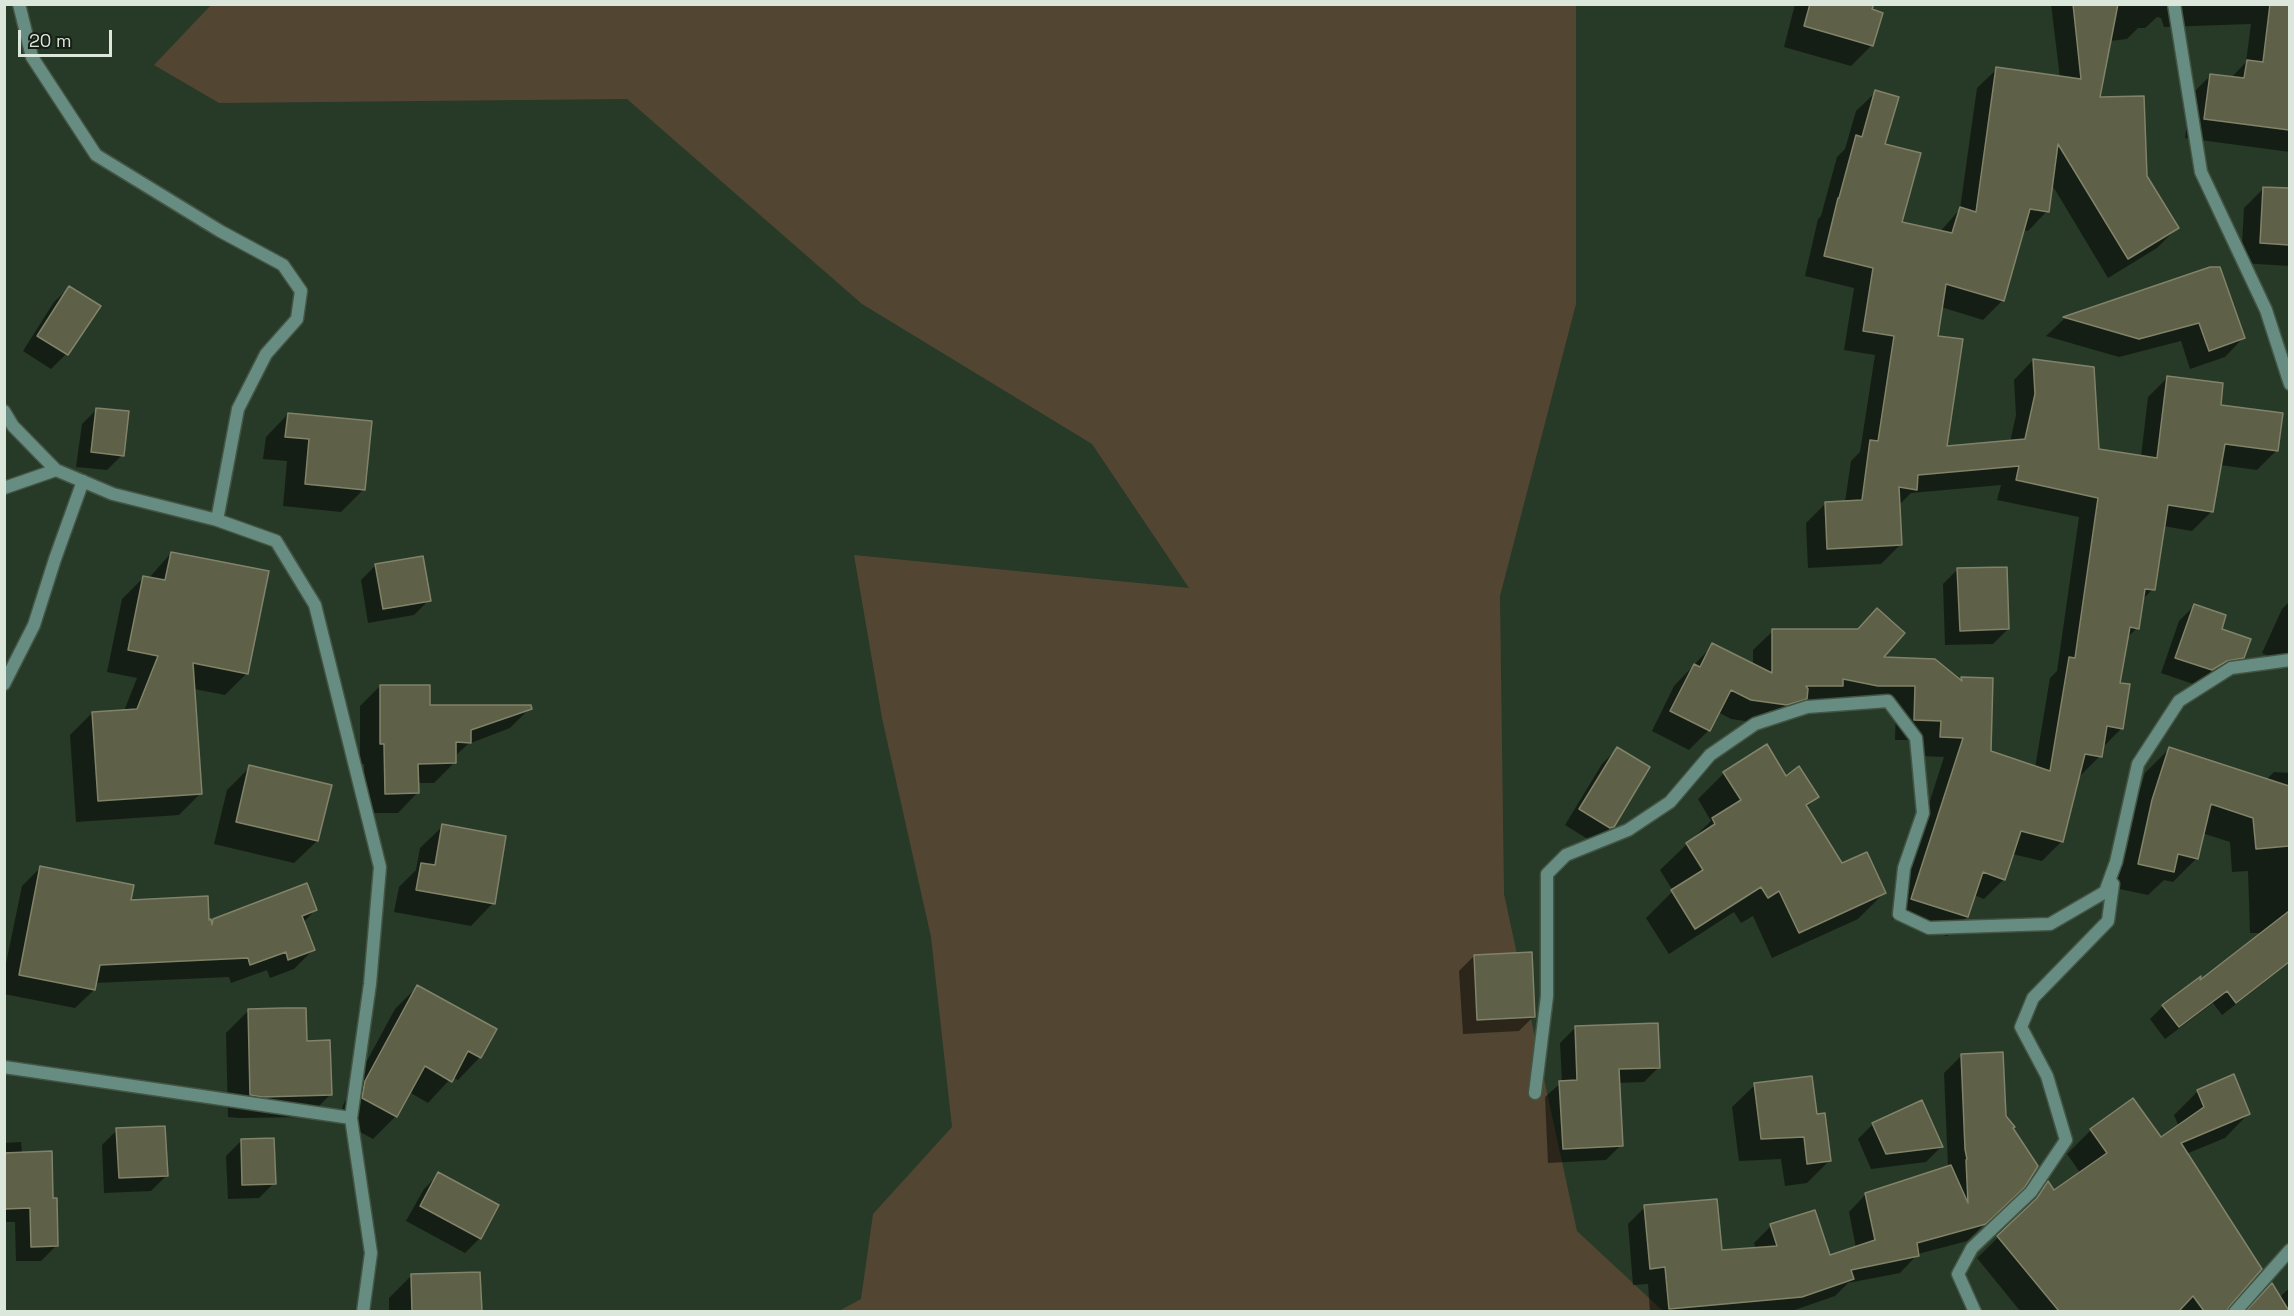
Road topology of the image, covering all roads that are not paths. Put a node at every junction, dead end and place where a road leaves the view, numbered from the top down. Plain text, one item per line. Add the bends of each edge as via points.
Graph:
1 (19, 4) edge
2 (2174, 4) edge
3 (2289, 384) edge
4 (4, 411) edge
5 (56, 470) junction
6 (83, 482) junction
7 (4, 488) edge
8 (216, 520) junction
9 (2289, 660) edge
10 (4, 684) edge
11 (2116, 862) junction
12 (4, 1067) edge
13 (1535, 1093) dead end
14 (351, 1118) junction
15 (2289, 1250) edge
16 (363, 1311) edge
17 (1975, 1311) edge
18 (2235, 1311) edge

1 - 8 street via 32,57 96,155 283,265 301,291 297,319 266,354 238,409
2 - 3 street via 2201,172 2266,310
4 - 5 street via 13,426
5 - 6 street
5 - 7 street
6 - 8 street via 113,494
6 - 10 street via 34,625
8 - 14 street via 276,541 315,605 380,867 370,984
9 - 11 street via 2231,668 2179,701 2138,764
11 - 13 street via 2105,892 2050,924 1929,928 1899,914 1904,868 1923,813 1916,738 1888,701 1807,707 1755,724 1710,755 1670,802 1628,830 1566,855 1547,874 1547,996
11 - 17 street via 2108,921 2033,998 2021,1026 2047,1076 2066,1140 2031,1192 1972,1248 1958,1274
12 - 14 street
14 - 16 street via 371,1252
15 - 18 street

